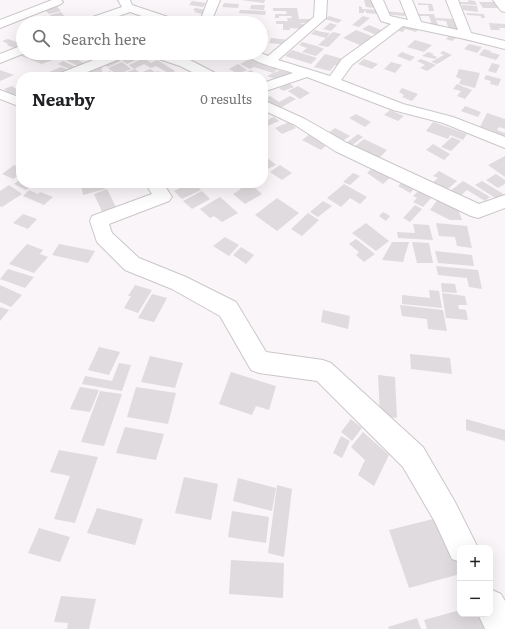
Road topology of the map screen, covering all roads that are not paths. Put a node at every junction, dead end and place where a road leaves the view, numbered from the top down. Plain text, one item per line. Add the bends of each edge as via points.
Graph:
1 (214, 0) edge
2 (321, 0) edge
3 (377, 0) edge
4 (406, 0) edge
5 (452, 0) edge
6 (498, 0) edge
7 (57, 2) dead end
8 (127, 4) edge
9 (505, 9) edge
10 (21, 16) edge
11 (104, 16) edge
12 (156, 16) edge
13 (207, 16) edge
14 (16, 18) edge
15 (399, 23) junction
16 (0, 24) edge
17 (416, 26) junction
18 (466, 35) junction
19 (505, 45) edge
20 (16, 53) edge
21 (0, 59) edge
22 (105, 60) edge
23 (174, 60) edge
24 (269, 61) joint
25 (75, 72) edge
26 (202, 72) edge
27 (307, 73) junction
28 (332, 82) junction
29 (268, 86) edge
30 (268, 106) edge
31 (505, 143) edge
32 (157, 188) edge
33 (505, 201) edge
34 (462, 545) edge
35 (493, 611) edge
36 (502, 629) edge

1 - 13 street
2 - 24 street via 320,18
3 - 15 street via 385,19
4 - 17 street
5 - 18 street
6 - 9 street
7 - 10 street
8 - 11 street
8 - 12 street
14 - 16 street
15 - 17 street
15 - 28 street via 347,62
17 - 18 street
18 - 19 street
20 - 21 street
22 - 25 street
23 - 26 street
24 - 27 street
27 - 28 street
27 - 29 street
28 - 31 street via 398,107 448,120
30 - 33 street via 341,147 478,211
32 - 34 street via 163,197 100,221 104,237 132,264 179,283 228,308 259,362 323,372 413,457
35 - 36 street

